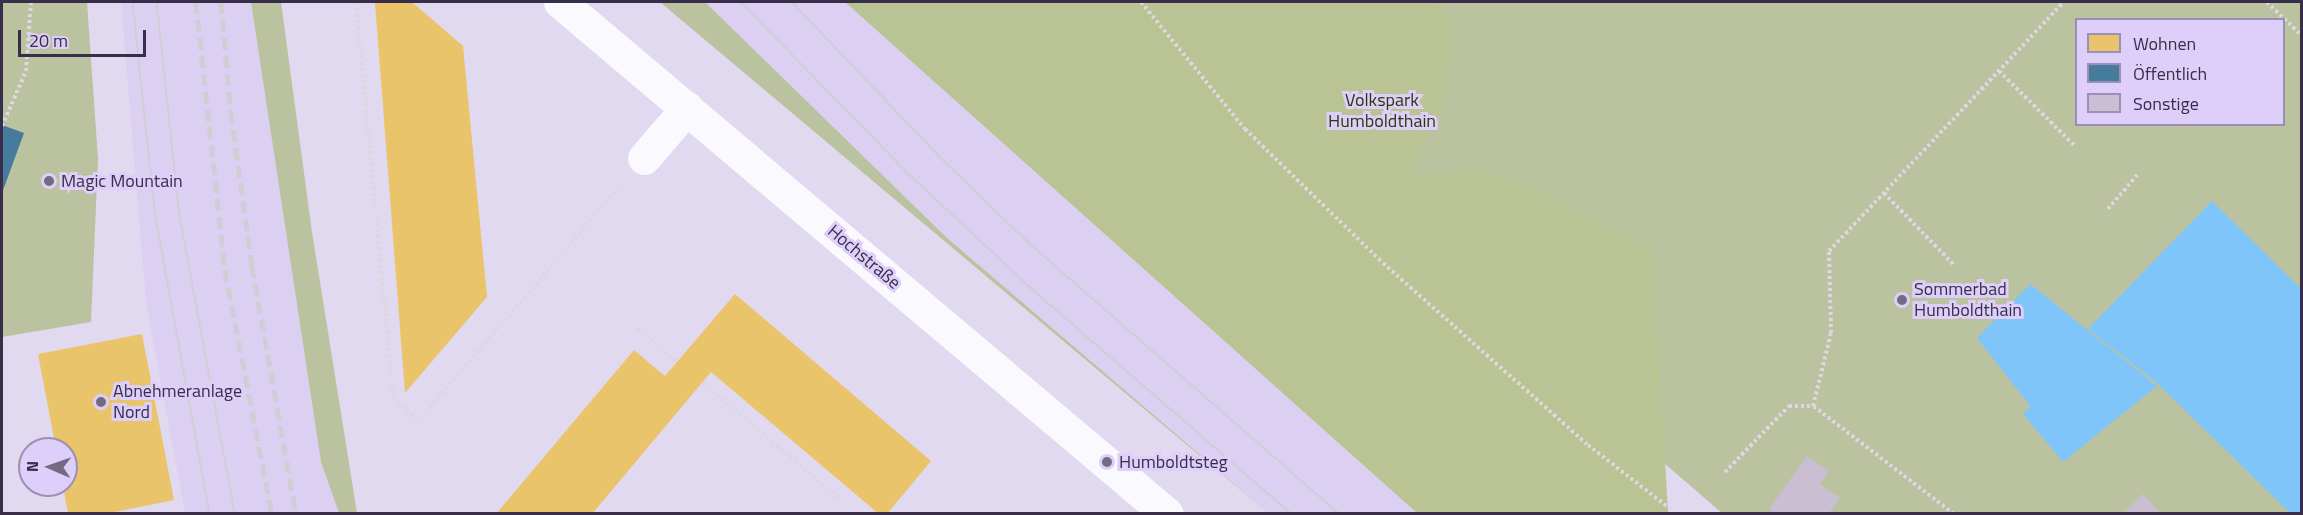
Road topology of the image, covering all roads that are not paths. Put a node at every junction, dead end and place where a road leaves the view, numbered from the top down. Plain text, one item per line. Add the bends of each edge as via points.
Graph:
1 (560, 2) edge
2 (687, 108) junction
3 (644, 158) road end
4 (1167, 513) edge

1 - 2 street, Hochstraße
2 - 3 street
2 - 4 street, Hochstraße

